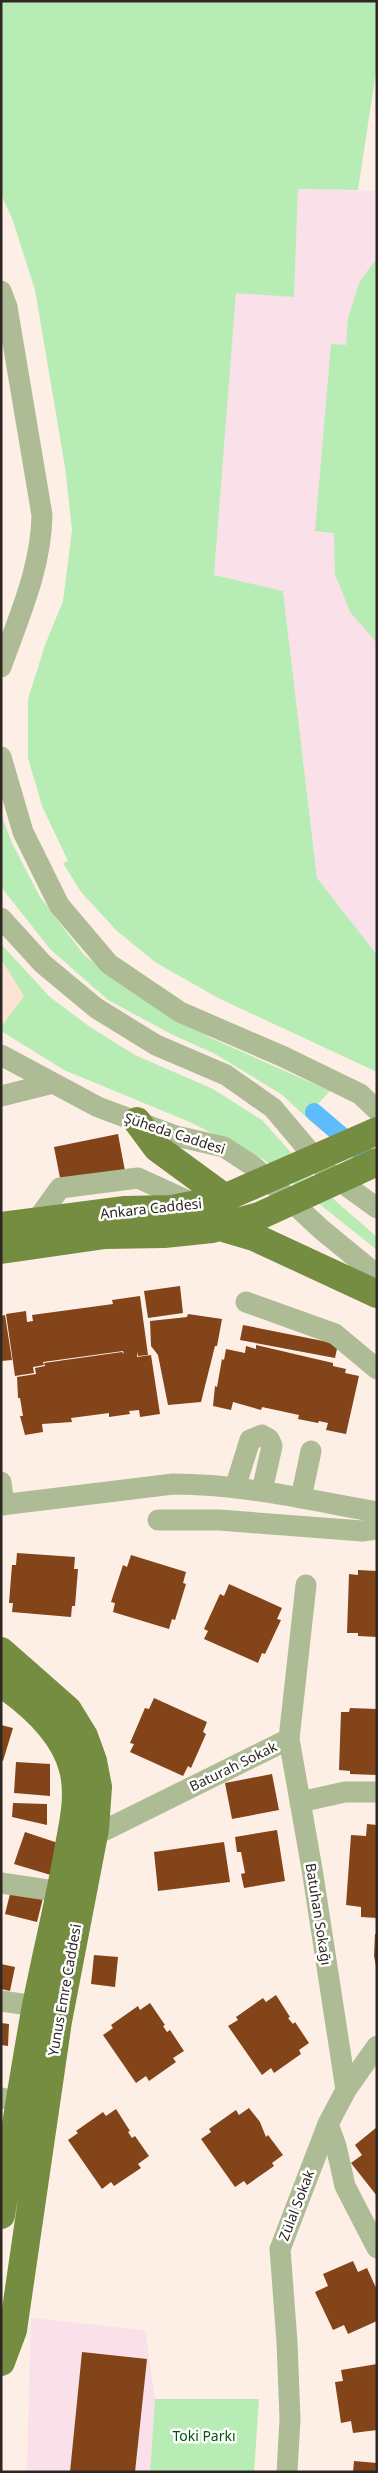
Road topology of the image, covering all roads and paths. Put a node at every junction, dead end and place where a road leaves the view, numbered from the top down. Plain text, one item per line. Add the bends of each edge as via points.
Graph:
1 (1, 291) edge
2 (1, 666) edge
3 (1, 757) edge
4 (1, 918) edge
5 (1, 1055) edge
6 (53, 1083) junction
7 (1, 1096) edge
8 (377, 1110) edge
9 (137, 1121) junction
10 (377, 1131) edge
11 (377, 1162) edge
12 (234, 1194) junction
13 (377, 1208) edge
14 (1, 1226) edge
15 (220, 1227) junction
16 (1, 1250) edge
17 (377, 1275) edge
18 (377, 1294) edge
19 (246, 1302) dead end
20 (377, 1368) edge
21 (311, 1450) dead end
22 (1, 1482) edge
23 (235, 1488) junction
24 (262, 1491) junction
25 (301, 1498) junction
26 (2, 1505) edge
27 (377, 1512) edge
28 (158, 1520) dead end
29 (377, 1529) edge
30 (306, 1585) dead end
31 (1, 1651) edge
32 (1, 1683) edge
33 (289, 1739) junction
34 (377, 1792) edge
35 (300, 1802) junction
36 (93, 1836) junction
37 (1, 1883) edge
38 (61, 1892) junction
39 (1, 2001) edge
40 (36, 2006) junction
41 (377, 2046) edge
42 (346, 2090) junction
43 (10, 2100) edge
44 (328, 2124) junction
45 (7, 2146) edge
46 (1, 2215) edge
47 (377, 2248) edge
48 (1, 2362) edge
49 (286, 2472) edge

1 - 2 street via 7,308 42,515 42,544 36,570
3 - 8 street via 23,832 59,905 109,964 180,1012 360,1094
4 - 13 street via 43,964 96,1008 156,1044 226,1076 273,1108 326,1170
5 - 6 street, Şüheda Caddesi
6 - 7 street
6 - 9 street, Şüheda Caddesi via 98,1107
9 - 12 main road via 157,1148
9 - 17 street, Şüheda Caddesi via 176,1136 224,1147 240,1157
10 - 12 main road, Ankara Caddesi
11 - 15 main road, Ankara Caddesi via 259,1216
12 - 14 main road, Ankara Caddesi via 172,1209 125,1210
15 - 16 main road, Ankara Caddesi via 181,1233 105,1235
15 - 18 main road via 254,1237
19 - 20 street via 335,1334
21 - 25 street
22 - 26 street
23 - 24 street
23 - 24 street via 250,1440 262,1435 272,1446
23 - 26 street via 173,1484
24 - 25 street
25 - 27 street
28 - 29 street via 228,1520 362,1531
30 - 33 street, Baturah Sokak
31 - 36 main road, Yunus Emre Caddesi via 68,1710 84,1736 98,1787
32 - 38 main road, Yunus Emre Caddesi via 44,1720 64,1747 73,1767 76,1787 74,1814
33 - 35 street, Batuhan Sokağı
33 - 36 street, Baturah Sokak
34 - 35 street via 344,1792
35 - 42 street, Batuhan Sokağı
36 - 48 main road, Yunus Emre Caddesi via 58,2021 13,2330
37 - 38 street
38 - 40 main road, Yunus Emre Caddesi
39 - 40 street
40 - 43 main road, Yunus Emre Caddesi
41 - 42 street, Zülal Sokak
42 - 44 street, Zülal Sokak
43 - 45 main road, Yunus Emre Caddesi
44 - 47 street via 345,2186
44 - 49 street, Zülal Sokak via 280,2249 290,2419
45 - 46 main road, Yunus Emre Caddesi

